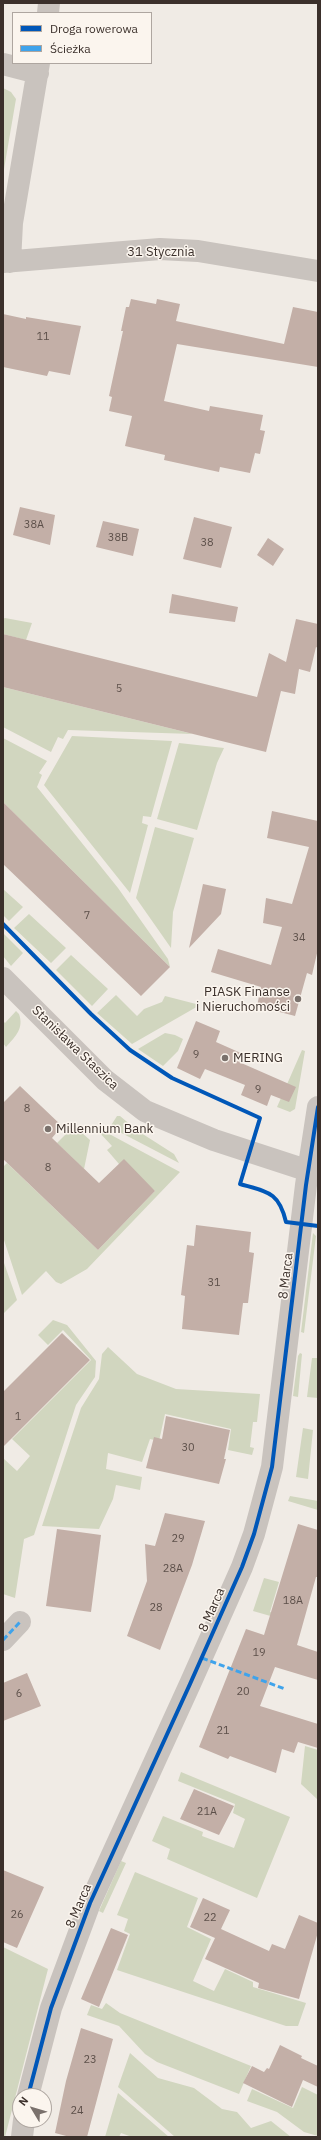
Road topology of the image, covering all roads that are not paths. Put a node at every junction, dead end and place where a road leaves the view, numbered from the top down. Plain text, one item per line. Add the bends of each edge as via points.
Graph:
1 (3, 64) edge
2 (39, 68) edge
3 (7, 262) edge
4 (318, 271) edge
5 (3, 978) edge
6 (318, 1106) edge
7 (311, 1181) edge
8 (20, 1622) dead end
9 (3, 1640) edge
10 (30, 2088) edge

1 - 2 street
2 - 3 street
3 - 4 street, 31 Stycznia via 160,249 198,251
5 - 7 street, Stanisława Staszica via 105,1080 145,1111
6 - 7 street, 8 Marca
7 - 10 street, 8 Marca via 272,1467 254,1534 242,1567 90,1903 51,2008
8 - 9 street

